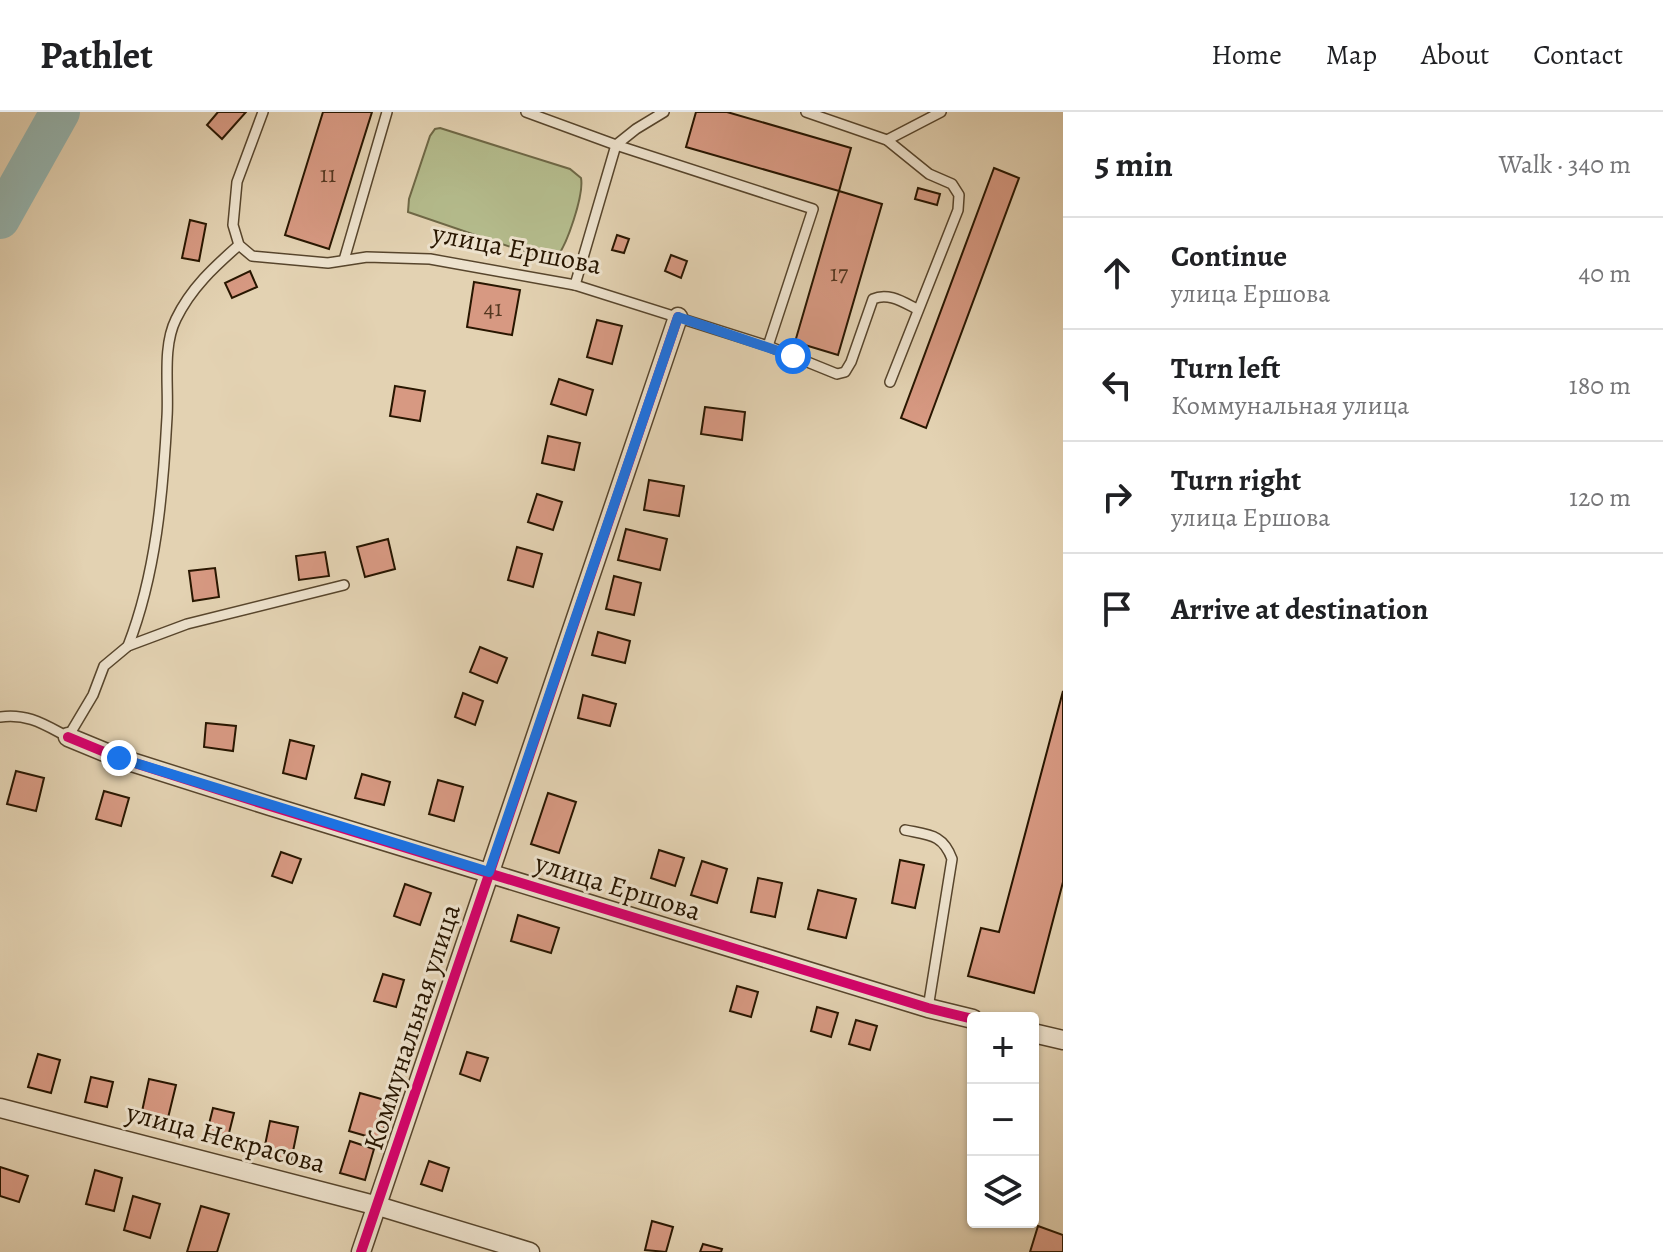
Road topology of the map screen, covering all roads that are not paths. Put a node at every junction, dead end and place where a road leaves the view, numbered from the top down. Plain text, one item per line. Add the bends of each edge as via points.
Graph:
1 (263, 112) edge
2 (387, 112) edge
3 (526, 112) edge
4 (664, 112) edge
5 (806, 112) edge
6 (941, 112) edge
7 (887, 140) junction
8 (616, 145) junction
9 (239, 245) junction
10 (344, 260) junction
11 (575, 285) junction
12 (917, 309) junction
13 (678, 317) junction
14 (768, 346) junction
15 (890, 382) dead end
16 (344, 585) dead end
17 (128, 646) junction
18 (0, 717) edge
19 (68, 737) junction
20 (905, 830) dead end
21 (489, 872) junction
22 (928, 1008) junction
23 (967, 1018) edge
24 (1039, 1034) edge
25 (1063, 1040) edge
26 (0, 1108) edge
27 (378, 1206) junction
28 (361, 1252) edge
29 (530, 1252) edge

1 - 9 lane via 237,182 233,225
2 - 10 lane
3 - 8 lane
4 - 8 lane
5 - 7 lane
6 - 7 lane
7 - 12 lane via 929,174 952,184 959,195 958,210
8 - 11 lane
8 - 14 lane via 813,209
9 - 10 lane, улица Ершова via 252,256
9 - 17 lane via 202,278 175,321 156,540 142,611
10 - 11 lane, улица Ершова via 430,259
11 - 13 lane, улица Ершова
12 - 14 lane, улица Ершова via 889,297 873,299 845,372 828,372
12 - 15 lane
13 - 14 lane, улица Ершова
13 - 21 street, Коммунальная улица
16 - 17 lane via 187,624
17 - 19 lane via 104,666
18 - 19 lane via 33,718
19 - 21 street, улица Ершова via 134,763
20 - 22 lane via 947,844 952,859
21 - 22 street, улица Ершова
21 - 27 street, Коммунальная улица
22 - 23 street, улица Ершова
24 - 25 street
26 - 27 street, улица Некрасова
27 - 28 street, Коммунальная улица
27 - 29 street, улица Некрасова

